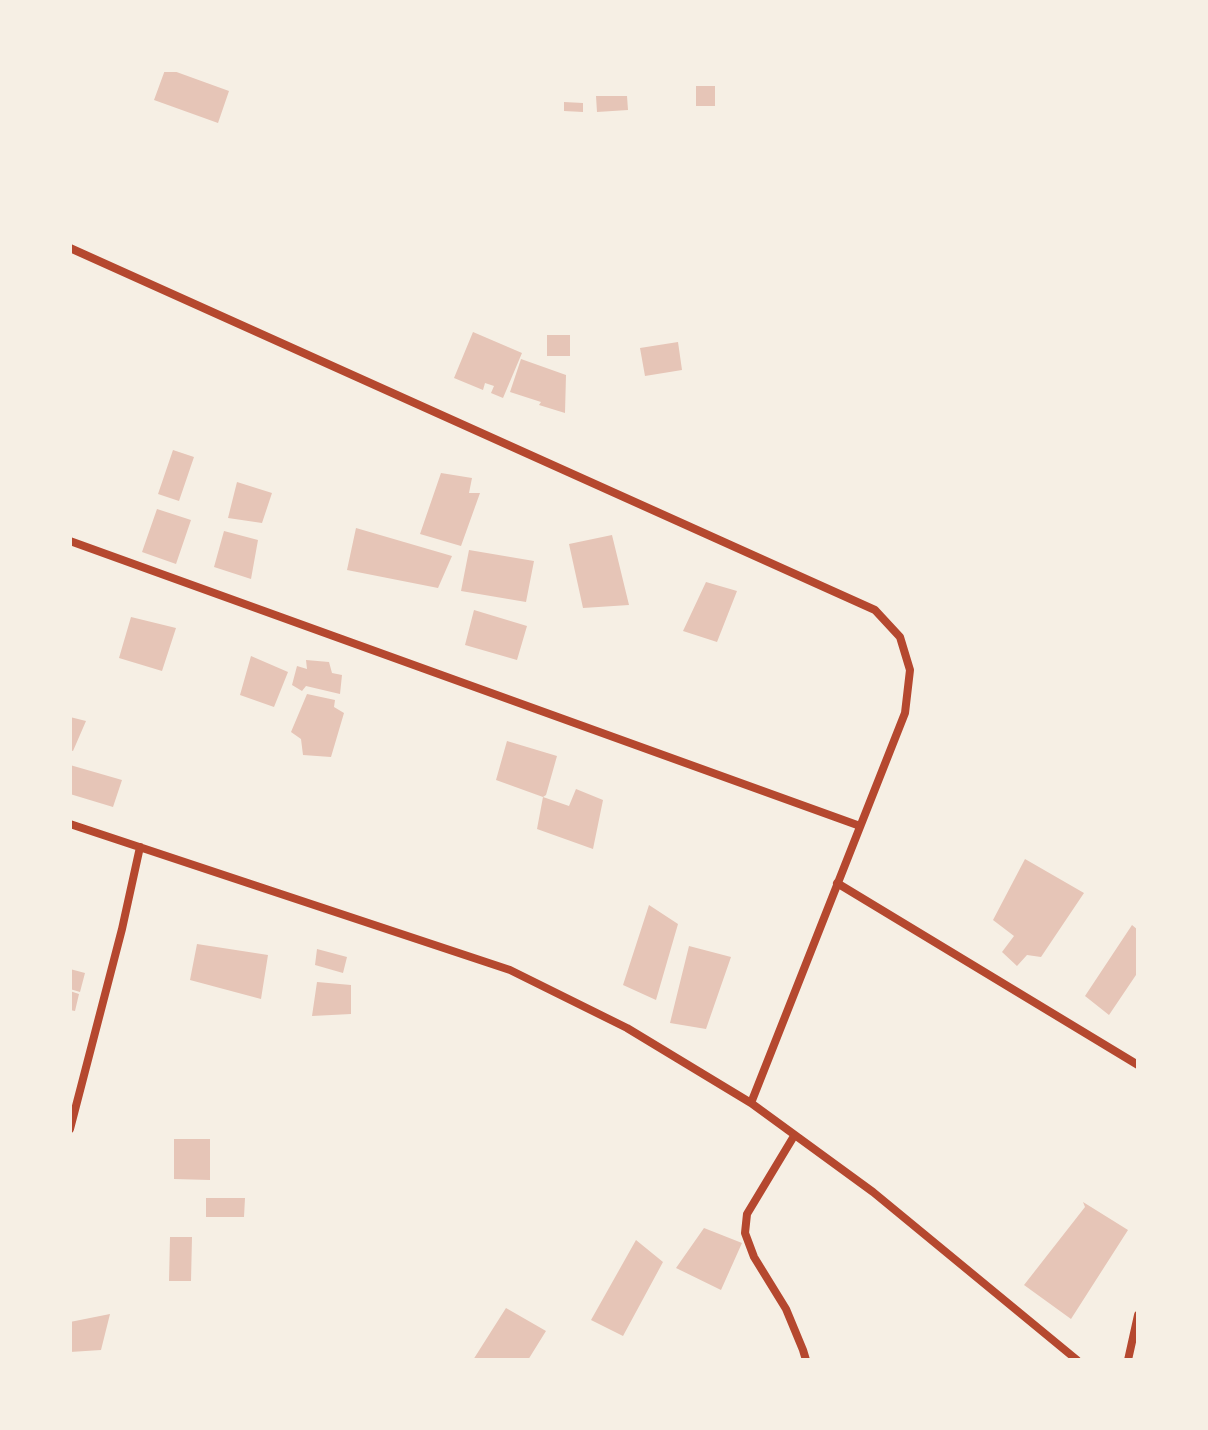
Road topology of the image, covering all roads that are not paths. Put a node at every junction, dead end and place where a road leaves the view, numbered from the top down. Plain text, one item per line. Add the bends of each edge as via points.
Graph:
1 (70, 248) edge
2 (70, 541) edge
3 (70, 824) edge
4 (860, 826) junction
5 (140, 847) junction
6 (837, 883) junction
7 (1138, 1065) edge
8 (751, 1103) junction
9 (70, 1129) edge
10 (794, 1136) junction
11 (1138, 1315) edge
12 (806, 1360) edge
13 (1077, 1360) edge
14 (1128, 1360) edge

1 - 4 street via 875,610 900,637 910,670 905,713
2 - 4 street
3 - 5 street
4 - 6 street
5 - 8 street via 510,970 627,1028
5 - 9 street
6 - 7 street
6 - 8 street
8 - 10 street
10 - 12 street via 747,1214 745,1233 786,1309
10 - 13 street via 873,1192
11 - 14 street

